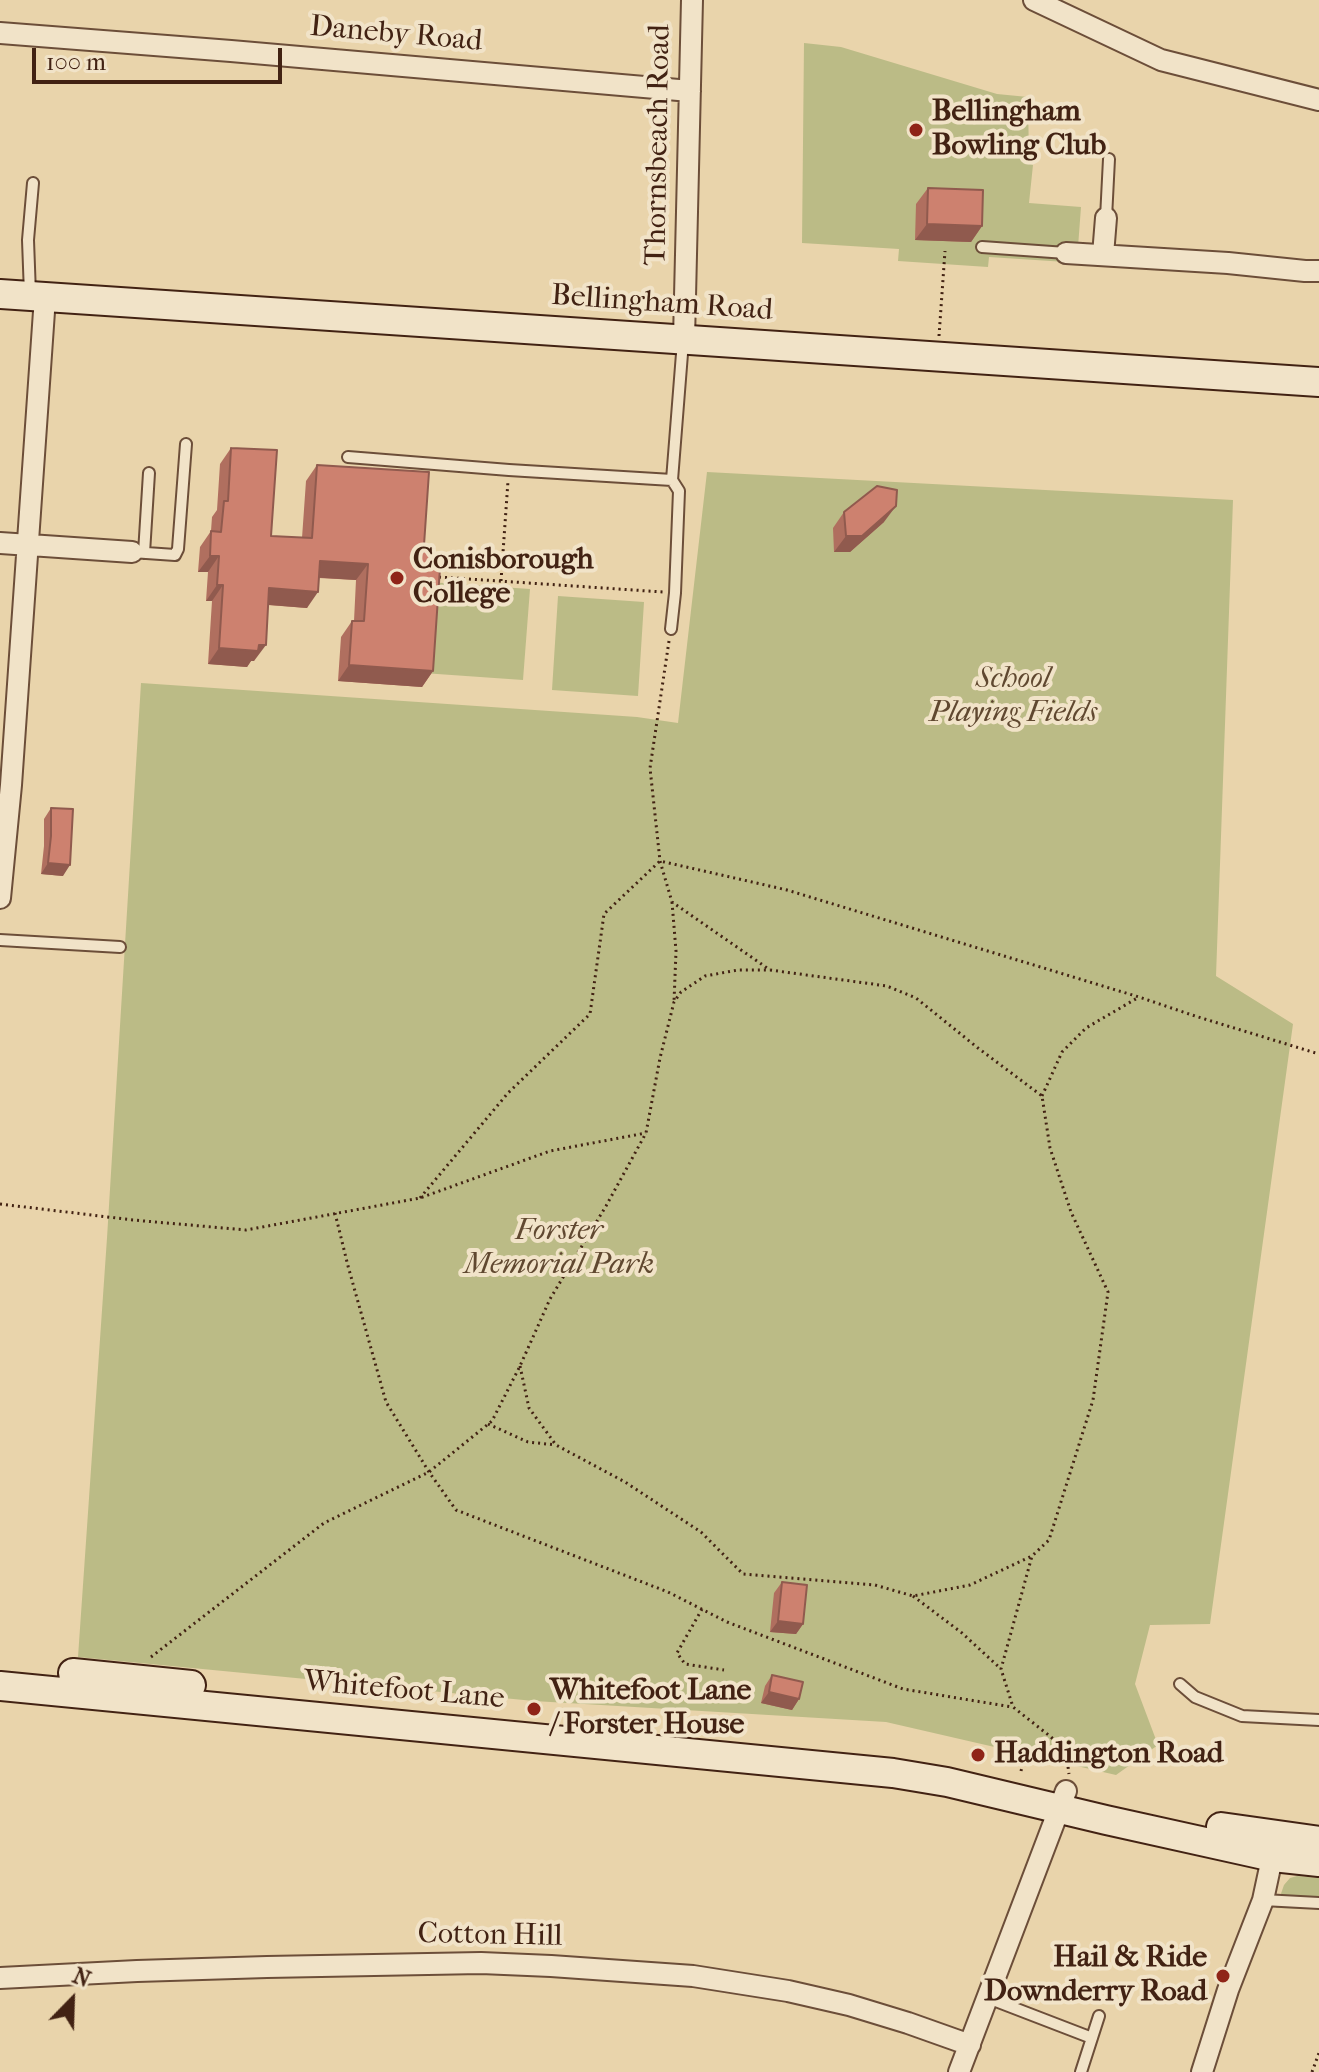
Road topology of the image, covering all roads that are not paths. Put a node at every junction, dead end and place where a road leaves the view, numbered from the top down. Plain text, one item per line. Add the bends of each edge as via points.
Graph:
1 (692, 0) edge
2 (1034, 0) edge
3 (0, 33) edge
4 (690, 91) junction
5 (1319, 100) edge
6 (1109, 159) dead end
7 (33, 183) dead end
8 (1106, 218) joint
9 (982, 247) dead end
10 (1066, 253) joint
11 (1103, 255) junction
12 (1319, 271) edge
13 (0, 294) edge
14 (38, 296) junction
15 (684, 339) junction
16 (1319, 382) edge
17 (186, 444) dead end
18 (348, 457) dead end
19 (149, 473) dead end
20 (672, 480) junction
21 (0, 543) edge
22 (28, 545) junction
23 (138, 553) junction
24 (671, 629) road end
25 (6, 785) edge
26 (0, 898) edge
27 (0, 940) edge
28 (120, 947) dead end
29 (0, 1667) edge
30 (1180, 1684) dead end
31 (0, 1686) edge
32 (1319, 1720) edge
33 (1065, 1791) junction
34 (1319, 1841) edge
35 (1275, 1846) junction
36 (1319, 1862) edge
37 (1263, 1900) junction
38 (1319, 1903) edge
39 (0, 1978) edge
40 (988, 1998) junction
41 (1099, 2016) dead end
42 (1092, 2038) junction
43 (970, 2045) junction
44 (959, 2072) edge
45 (1081, 2072) edge
46 (1202, 2072) edge

1 - 4 street, Thornsbeach Road
2 - 5 street via 1161,60
3 - 4 street, Daneby Road
4 - 15 street, Thornsbeach Road
6 - 8 lane
7 - 14 lane via 28,240
8 - 11 street
9 - 10 lane
10 - 11 street
11 - 12 street
13 - 14 street, Bellingham Road
14 - 15 street, Bellingham Road
14 - 22 street
15 - 16 street, Bellingham Road
15 - 20 lane
17 - 23 lane via 178,549 175,555
18 - 20 lane
19 - 23 lane
20 - 24 lane via 679,491
21 - 22 street
22 - 23 street
22 - 25 street
25 - 26 street
27 - 28 lane
29 - 33 street, Whitefoot Lane via 899,1755
30 - 32 lane via 1195,1697 1242,1716
31 - 33 street, Whitefoot Lane via 348,1715
33 - 35 street, Whitefoot Lane via 1228,1829
33 - 40 street
34 - 35 street, Whitefoot Lane
35 - 36 street, Whitefoot Lane
35 - 37 street
37 - 38 lane
37 - 46 street
39 - 43 street, Cotton Hill via 267,1967 551,1966 693,1976 788,1991
40 - 42 lane
40 - 43 street
41 - 42 lane
42 - 45 lane
43 - 44 street

